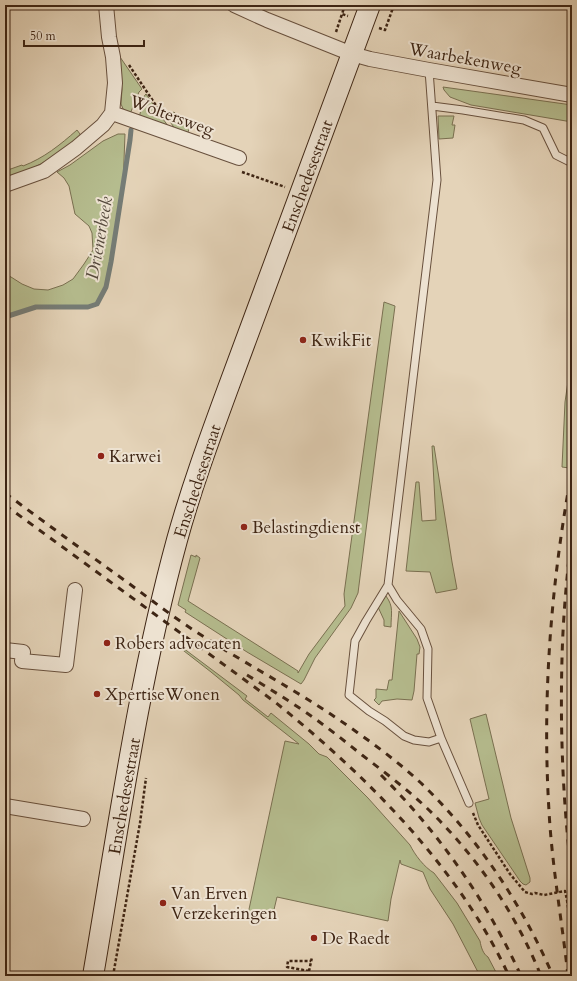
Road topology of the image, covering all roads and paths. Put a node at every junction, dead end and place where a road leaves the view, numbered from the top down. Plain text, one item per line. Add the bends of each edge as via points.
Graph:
1 (106, 5) edge
2 (234, 5) edge
3 (370, 5) edge
4 (394, 5) edge
5 (381, 29) dead end
6 (352, 54) junction
7 (126, 61) dead end
8 (429, 70) junction
9 (572, 95) edge
10 (432, 106) junction
11 (112, 113) junction
12 (177, 136) junction
13 (239, 158) joint
14 (572, 163) edge
15 (5, 185) edge
16 (283, 187) dead end
17 (388, 585) junction
18 (75, 590) dead end
19 (5, 650) edge
20 (441, 738) junction
21 (146, 776) dead end
22 (470, 803) joint
23 (5, 806) edge
24 (83, 819) dead end
25 (567, 900) junction
26 (572, 900) edge
27 (572, 936) edge
28 (312, 957) dead end
29 (311, 961) junction
30 (309, 971) junction
31 (93, 976) edge
32 (114, 976) edge
33 (308, 976) edge

1 - 11 street, Woltersweg via 115,83
2 - 6 street, Waarbekenweg
3 - 6 main road, Enschedesestraat
4 - 5 path via 385,30
6 - 8 street, Waarbekenweg
6 - 31 main road, Enschedesestraat via 227,391 177,539 142,689
7 - 12 path
8 - 9 street, Waarbekenweg
8 - 10 lane
10 - 14 lane via 524,120 543,128 556,156
10 - 17 lane via 437,180
11 - 12 street, Woltersweg
11 - 15 street via 103,125 44,171
12 - 13 street, Woltersweg
13 - 16 path via 235,169
17 - 20 lane via 421,629 428,650 427,698
17 - 20 lane via 355,641 349,696 404,736 429,742
18 - 19 street via 66,665 22,662 23,652
20 - 22 lane
21 - 32 path, Enschedesestraat
22 - 25 path via 478,825 525,892 544,895 565,891
23 - 24 street
25 - 26 path
25 - 27 path
28 - 29 path
29 - 30 path
29 - 30 path via 288,961 287,967
30 - 33 path

